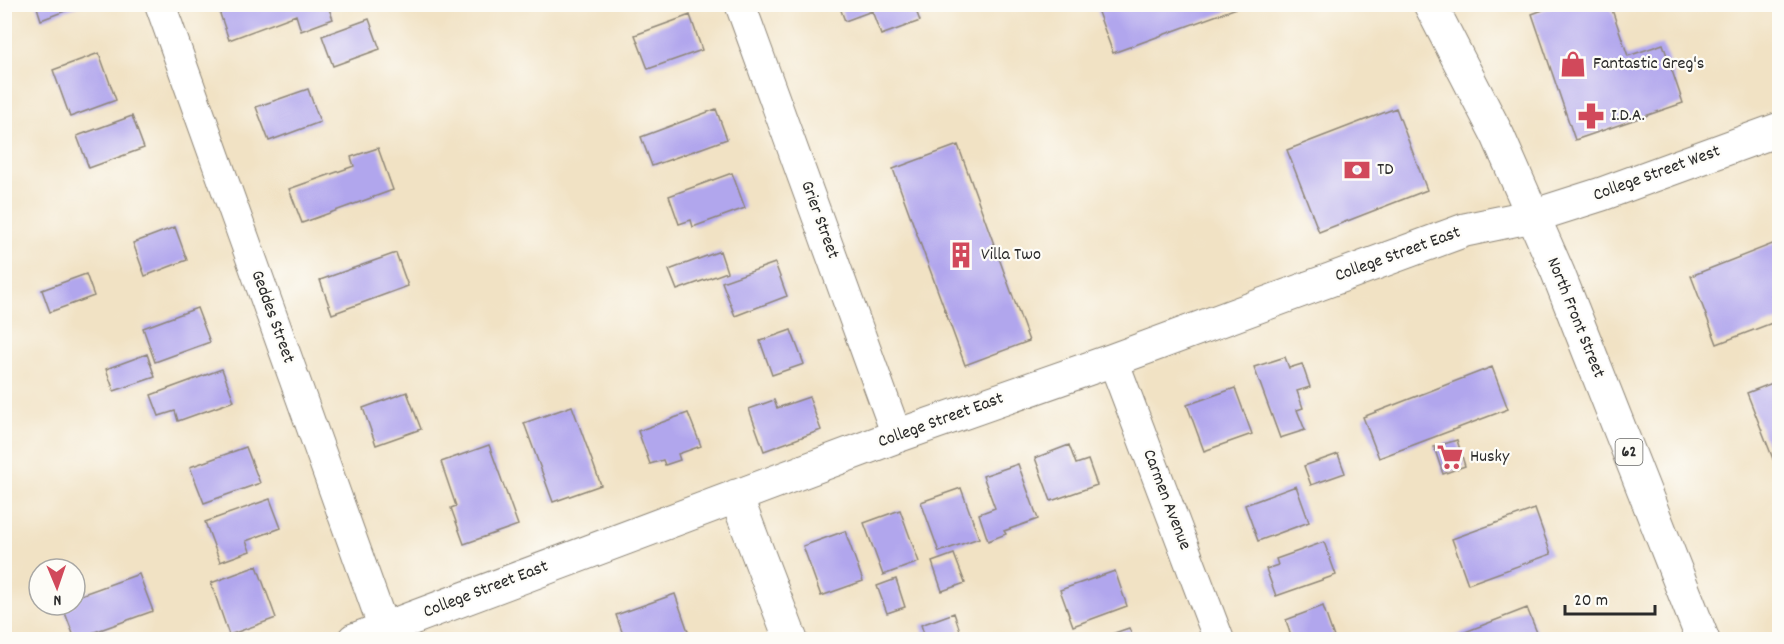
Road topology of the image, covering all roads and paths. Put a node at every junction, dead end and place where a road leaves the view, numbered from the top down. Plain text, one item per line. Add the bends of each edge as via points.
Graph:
1 (160, 4) edge
2 (741, 4) edge
3 (1430, 4) edge
4 (1779, 129) edge
5 (1533, 216) junction
6 (1113, 360) junction
7 (897, 436) junction
8 (736, 496) junction
9 (369, 634) edge
10 (791, 639) edge
11 (1219, 639) edge
12 (1703, 639) edge

1 - 9 street, Geddes Street
2 - 7 street, Grier Street
3 - 5 main road, North Front Street / 62 via 1498,136
4 - 5 main road, College Street West
5 - 6 main road, College Street East via 1465,230
5 - 12 main road, North Front Street / 62
6 - 7 main road, College Street East
6 - 11 street, Carmen Avenue
7 - 8 main road, College Street East
8 - 9 main road, College Street East
8 - 10 main road

